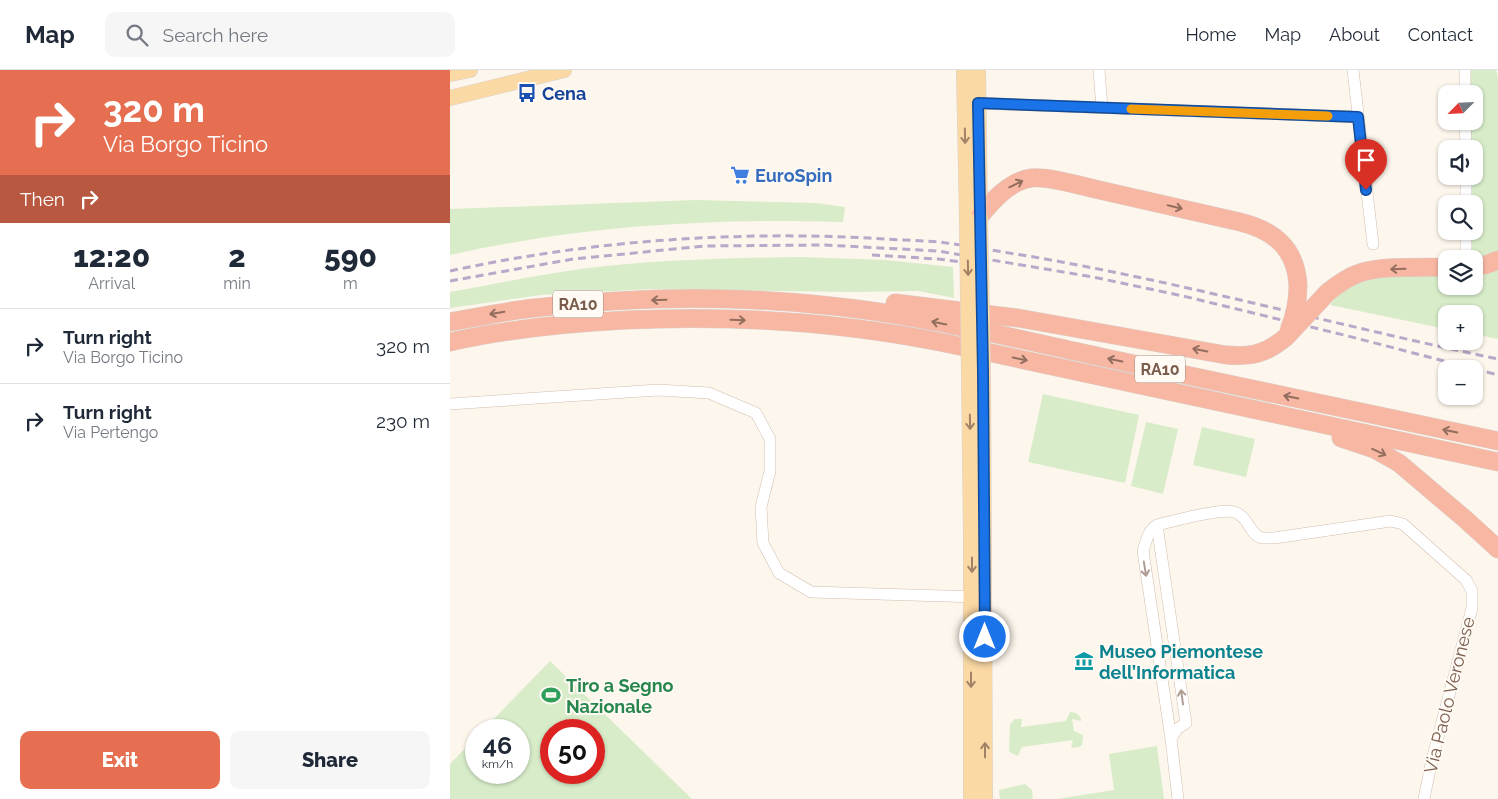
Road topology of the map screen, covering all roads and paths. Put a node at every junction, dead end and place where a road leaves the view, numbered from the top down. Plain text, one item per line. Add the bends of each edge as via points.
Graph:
1 (470, 70) edge
2 (564, 70) edge
3 (964, 70) edge
4 (978, 70) edge
5 (1099, 70) edge
6 (1353, 70) edge
7 (1465, 70) edge
8 (450, 74) edge
9 (1465, 85) edge
10 (450, 98) edge
11 (972, 103) junction
12 (1102, 108) junction
13 (1358, 117) junction
14 (976, 218) junction
15 (1373, 244) dead end
16 (1498, 260) edge
17 (1483, 264) edge
18 (1438, 267) edge
19 (820, 304) junction
20 (450, 322) edge
21 (1286, 337) junction
22 (450, 342) edge
23 (1164, 391) junction
24 (450, 404) edge
25 (1498, 441) edge
26 (1498, 462) edge
27 (1157, 525) junction
28 (1498, 550) edge
29 (978, 597) junction
30 (1171, 739) junction
31 (971, 799) edge
32 (985, 799) edge
33 (1178, 799) edge
34 (1424, 799) edge

1 - 8 main road
2 - 10 main road
3 - 11 main road
4 - 11 main road
5 - 12 street
6 - 13 street
7 - 9 street
11 - 12 street
11 - 14 main road
12 - 13 street
13 - 15 street
14 -> 21 highway, bridge via 1010,186 1030,178 1042,178 1262,228 1288,251 1298,274 1294,318
14 - 29 main road, bridge
16 - 17 highway
18 -> 21 highway, RA10, bridge via 1358,273 1338,283
19 -> 20 highway, RA10 via 737,299 598,302 534,308
21 -> 19 highway, RA10 via 1264,352 1233,355 1018,318 902,304
25 -> 19 highway, RA10 via 891,313
22 -> 23 highway, RA10 via 598,322 689,318 773,321 912,336
23 - 26 highway, RA10
23 -> 28 highway, RA10 via 1356,442 1387,455 1410,471
24 - 29 street via 658,390 709,393 756,413 770,439 770,471 761,507 763,543 779,573 811,592
27 -> 30 street via 1146,538 1143,551
30 -> 27 street via 1186,723
27 - 34 street, Via Paolo Veronese via 1223,511 1234,512 1244,518 1260,538 1274,538 1391,521 1403,524 1466,580 1472,591 1472,608
29 -> 31 main road
32 -> 29 main road
30 - 33 street

